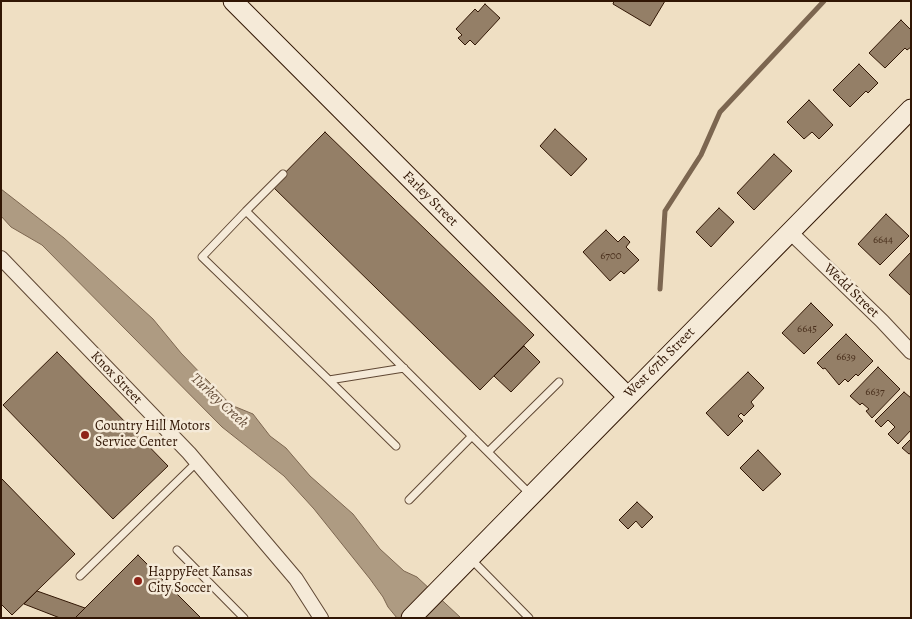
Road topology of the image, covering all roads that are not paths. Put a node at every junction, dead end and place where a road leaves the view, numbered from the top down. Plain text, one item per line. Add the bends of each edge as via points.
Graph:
1 (233, 1) edge
2 (911, 109) edge
3 (283, 174) dead end
4 (246, 211) junction
5 (790, 232) junction
6 (1, 258) edge
7 (911, 352) edge
8 (404, 368) junction
9 (328, 380) junction
10 (559, 382) dead end
11 (627, 396) junction
12 (472, 436) junction
13 (396, 446) dead end
14 (488, 452) junction
15 (197, 462) junction
16 (532, 495) junction
17 (409, 500) dead end
18 (177, 550) dead end
19 (470, 558) junction
20 (80, 576) dead end
21 (244, 618) edge
22 (320, 618) edge
23 (411, 618) edge
24 (529, 618) edge

1 - 11 street, Farley Street
2 - 5 street, West 67th Street
3 - 4 lane
4 - 8 lane
4 - 9 lane via 202,257
5 - 7 street, Wedd Street
5 - 11 street, West 67th Street
6 - 15 street, Knox Street
8 - 9 lane
8 - 12 lane
9 - 13 lane
10 - 14 lane
11 - 16 street, West 67th Street
12 - 14 lane
12 - 17 lane
14 - 16 lane
15 - 20 lane
15 - 22 street, Knox Street via 296,579
16 - 19 street, West 67th Street
18 - 21 lane
19 - 23 street, West 67th Street
19 - 24 lane

